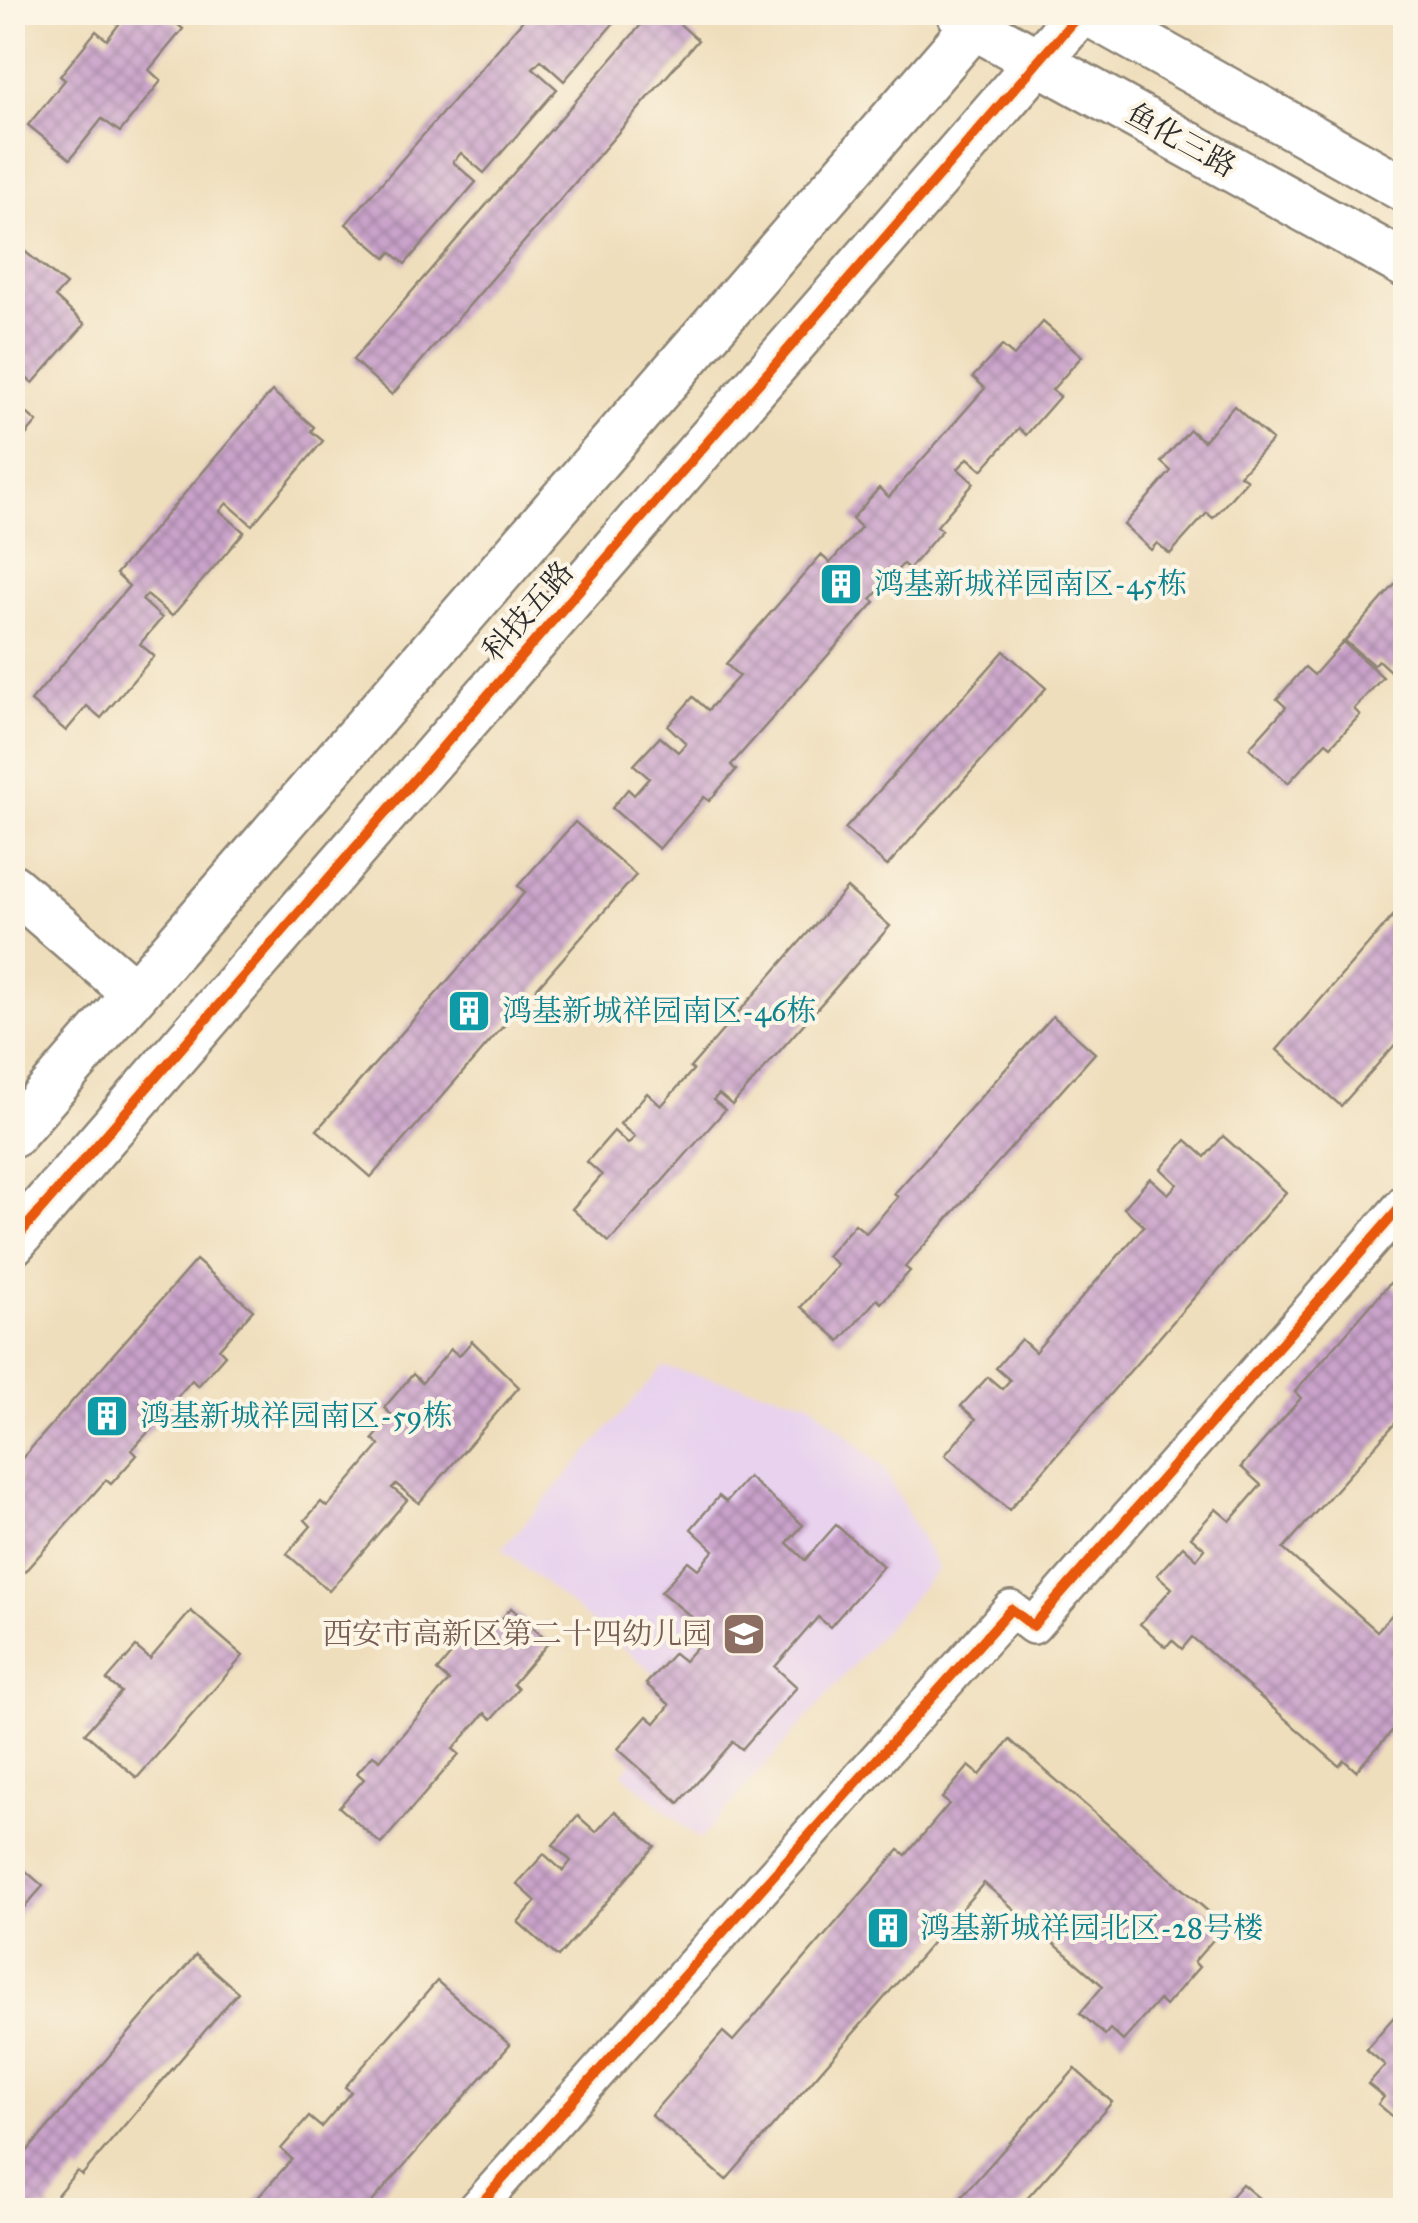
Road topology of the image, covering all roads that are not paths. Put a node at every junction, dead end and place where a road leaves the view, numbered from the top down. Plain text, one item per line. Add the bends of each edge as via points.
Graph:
1 (1084, 12) edge
2 (973, 17) edge
3 (1038, 62) junction
4 (1406, 190) edge
5 (1406, 265) edge
6 (758, 275) junction
7 (812, 322) junction
8 (12, 886) edge
9 (135, 994) junction
10 (12, 1135) edge
11 (1406, 1201) edge
12 (12, 1243) edge
13 (475, 2210) edge

1 - 3 street, 科技五路
1 - 4 street
2 - 3 street, 鱼化三路
2 - 6 street, 科技五路
3 - 5 street, 鱼化三路
3 - 7 street, 科技五路
6 - 7 street
6 - 9 street, 科技五路
7 - 12 street, 科技五路
8 - 9 street
9 - 10 street, 科技五路
11 - 13 street via 1033,1626 1011,1609

